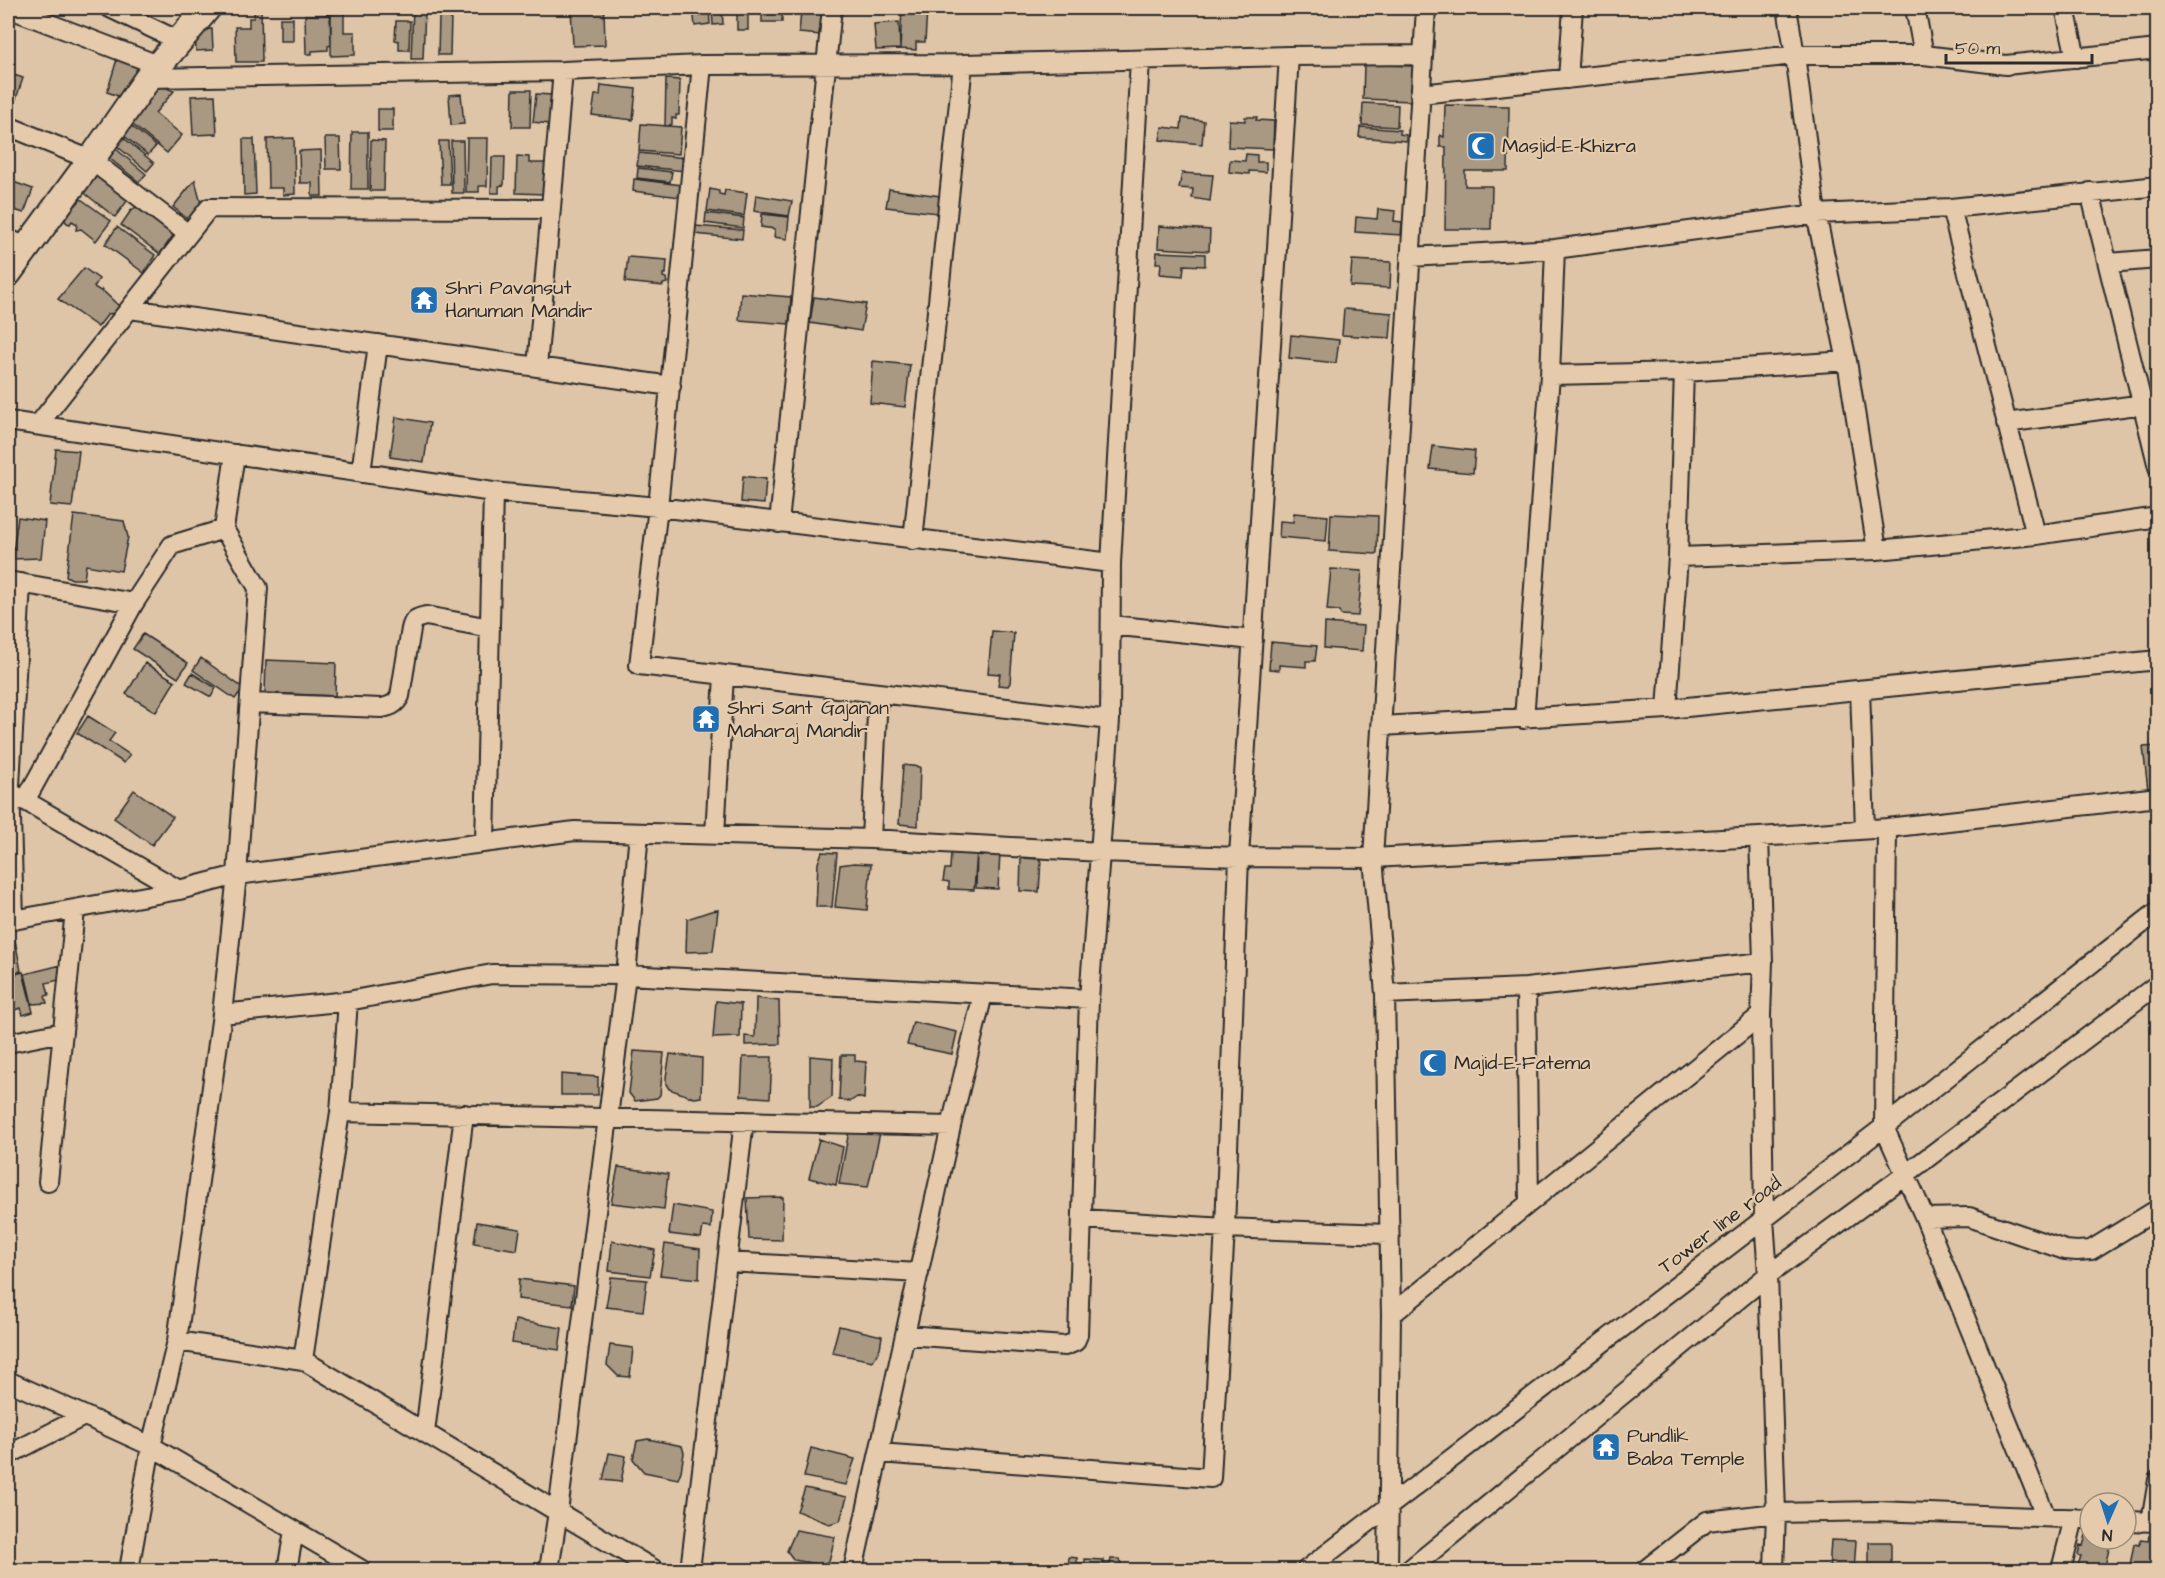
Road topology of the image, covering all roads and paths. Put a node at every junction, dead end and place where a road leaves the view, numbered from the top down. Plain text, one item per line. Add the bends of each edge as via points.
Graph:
1 (8, 8) edge
2 (110, 8) edge
3 (207, 8) edge
4 (832, 8) edge
5 (1426, 8) edge
6 (1573, 8) edge
7 (1787, 8) edge
8 (1915, 8) edge
9 (2065, 8) edge
10 (179, 41) junction
11 (2157, 50) edge
12 (1796, 55) junction
13 (1924, 55) junction
14 (1289, 56) junction
15 (1422, 56) junction
16 (2076, 58) junction
17 (1140, 60) junction
18 (702, 64) junction
19 (963, 64) junction
20 (827, 65) junction
21 (153, 71) junction
22 (563, 71) junction
23 (1568, 79) junction
24 (1420, 94) junction
25 (8, 126) edge
26 (91, 160) junction
27 (2157, 186) edge
28 (2090, 192) junction
29 (550, 208) junction
30 (1951, 208) junction
31 (1816, 214) junction
32 (188, 234) junction
33 (17, 243) edge
34 (1555, 249) junction
35 (1410, 257) junction
36 (2157, 259) edge
37 (2109, 263) junction
38 (8, 273) edge
39 (130, 309) junction
40 (378, 344) junction
41 (1847, 361) junction
42 (537, 367) junction
43 (1684, 372) junction
44 (1550, 375) junction
45 (671, 386) junction
46 (2150, 403) edge
47 (8, 421) edge
48 (2006, 423) junction
49 (38, 425) junction
50 (235, 454) junction
51 (2157, 467) edge
52 (361, 473) junction
53 (493, 492) junction
54 (658, 507) junction
55 (2157, 517) edge
56 (779, 523) junction
57 (224, 529) junction
58 (2036, 535) junction
59 (913, 540) junction
60 (1877, 550) junction
61 (1678, 557) junction
62 (1111, 563) junction
63 (14, 582) edge
64 (134, 603) junction
65 (1111, 626) junction
66 (490, 628) junction
67 (1253, 640) junction
68 (2157, 660) edge
69 (724, 675) junction
70 (1860, 690) junction
71 (878, 694) junction
72 (250, 703) junction
73 (1667, 709) junction
74 (1524, 719) junction
75 (1110, 720) junction
76 (1382, 726) junction
77 (18, 797) junction
78 (2157, 797) edge
79 (1887, 828) junction
80 (1865, 829) junction
81 (639, 833) junction
82 (715, 835) junction
83 (1759, 837) junction
84 (872, 839) junction
85 (484, 842) junction
86 (1101, 852) junction
87 (1239, 857) junction
88 (1373, 858) junction
89 (237, 876) junction
90 (179, 890) junction
91 (75, 910) junction
92 (2157, 911) edge
93 (11, 920) edge
94 (1763, 962) junction
95 (626, 975) junction
96 (2157, 984) edge
97 (1526, 988) junction
98 (983, 994) junction
99 (1385, 994) junction
100 (1089, 999) junction
101 (348, 1001) junction
102 (222, 1014) junction
103 (1761, 1015) junction
104 (63, 1032) junction
105 (8, 1043) edge
106 (340, 1112) junction
107 (464, 1114) junction
108 (608, 1117) junction
109 (744, 1120) junction
110 (951, 1126) junction
111 (1884, 1127) junction
112 (1906, 1174) junction
113 (48, 1182) dead end
114 (1530, 1203) junction
115 (2157, 1209) edge
116 (1925, 1218) junction
117 (1082, 1219) junction
118 (1764, 1219) junction
119 (1225, 1228) junction
120 (1388, 1234) junction
121 (728, 1262) junction
122 (919, 1273) junction
123 (1768, 1275) junction
124 (1391, 1315) junction
125 (906, 1335) junction
126 (177, 1341) junction
127 (303, 1360) junction
128 (8, 1381) edge
129 (84, 1416) junction
130 (425, 1433) junction
131 (151, 1446) junction
132 (879, 1453) junction
133 (8, 1455) edge
134 (2157, 1480) edge
135 (1388, 1506) junction
136 (558, 1512) junction
137 (1776, 1513) junction
138 (2046, 1517) junction
139 (2078, 1518) edge
140 (2138, 1521) edge
141 (2154, 1522) edge
142 (2078, 1528) edge
143 (294, 1531) junction
144 (129, 1570) edge
145 (287, 1570) edge
146 (362, 1570) edge
147 (549, 1570) edge
148 (655, 1570) edge
149 (690, 1570) edge
150 (853, 1570) edge
151 (1306, 1570) edge
152 (1388, 1570) edge
153 (1408, 1570) edge
154 (1645, 1570) edge
155 (1774, 1570) edge
156 (2061, 1570) edge

1 - 21 street
2 - 10 street
3 - 10 street
4 - 20 street
5 - 15 street
6 - 23 street
7 - 12 street
8 - 13 street
9 - 16 street
10 - 21 street
11 - 16 street
12 - 13 street
12 - 23 street
12 - 31 street
13 - 16 street via 2006,65
14 - 15 street
14 - 17 street
14 - 67 street
15 - 24 street
17 - 19 street
17 - 62 street
18 - 20 street
18 - 22 street
18 - 45 street
19 - 20 street
19 - 59 street
20 - 56 street
21 - 22 street
21 - 26 street
22 - 29 street
23 - 24 street
24 - 35 street
25 - 26 street
26 - 32 street
26 - 33 street
27 - 28 street
28 - 30 street
28 - 37 street
29 - 32 street via 209,208
29 - 42 street
30 - 31 street
30 - 48 street
31 - 34 street
31 - 41 street
32 - 39 street
33 - 38 street
34 - 35 street
34 - 44 street
35 - 76 street
36 - 37 street
37 - 46 street
39 - 40 street
39 - 49 street
40 - 42 street
40 - 52 street
41 - 43 street
41 - 60 street
42 - 45 street
43 - 44 street
43 - 61 street
44 - 74 street
45 - 54 street
46 - 48 street
46 - 51 street
47 - 49 street
48 - 58 street
49 - 50 street
50 - 52 street
50 - 57 street
52 - 53 street
53 - 54 street
53 - 66 street
54 - 56 street
54 - 69 street via 639,665
55 - 58 street
56 - 59 street
57 - 64 street via 172,545
57 - 72 street via 258,588
58 - 60 street
59 - 62 street
60 - 61 street
61 - 73 street
62 - 65 street
63 - 64 street
63 - 77 street
64 - 77 street
65 - 67 street
65 - 75 street
66 - 72 street via 426,616 416,618 412,622 400,696 391,706
66 - 85 street
67 - 87 street
68 - 70 street
69 - 71 street
69 - 82 street
70 - 73 street
70 - 80 street
71 - 75 street
71 - 84 street
72 - 89 street
73 - 74 street
74 - 76 street
75 - 86 street
76 - 88 street
77 - 90 street
77 - 93 street
78 - 79 street
79 - 80 street
79 - 111 street
80 - 83 street
81 - 82 street
81 - 85 street via 574,831
81 - 95 street
82 - 84 street
83 - 88 street
83 - 94 street
84 - 86 street
85 - 89 street
86 - 87 street
86 - 100 street
87 - 88 street
87 - 119 street
88 - 99 street
89 - 90 street
89 - 102 street
90 - 91 street
91 - 93 street
91 - 104 street
92 - 111 street, Tower line road
94 - 97 street
94 - 103 street
95 - 98 street
95 - 101 street via 492,974
95 - 108 street
96 - 112 street
97 - 99 street
97 - 114 street
98 - 100 street
98 - 110 street
99 - 120 street
100 - 117 street
101 - 102 street
101 - 106 street
102 - 126 street
103 - 114 street
103 - 118 street
104 - 105 street
104 - 113 street
106 - 107 street
106 - 127 street
107 - 108 street
107 - 130 street
108 - 109 street
108 - 136 street
109 - 110 street
109 - 121 street
110 - 122 street
111 - 112 street
111 - 118 street, Tower line road
112 - 116 street
112 - 123 street
114 - 124 street
115 - 116 street via 2091,1250 2077,1251 1969,1217
116 - 138 street
117 - 119 street
117 - 125 street via 1075,1342 1065,1346
118 - 123 street
118 - 135 street, Tower line road
119 - 120 street
119 - 132 street via 1211,1478
120 - 124 street
121 - 122 street
121 - 149 street
122 - 125 street
123 - 137 street
123 - 153 street
124 - 135 street
125 - 132 street
126 - 127 street
126 - 131 street
127 - 130 street
128 - 129 street
129 - 131 street
129 - 133 street
130 - 136 street
131 - 143 street
131 - 144 street
132 - 150 street
134 - 141 street
135 - 151 street, Tower line road
135 - 152 street
136 - 147 street
136 - 148 street
137 - 138 street via 1877,1511
137 - 154 street via 1707,1521
137 - 155 street
138 - 139 street
140 - 141 street
142 - 156 street
143 - 145 street
143 - 146 street

